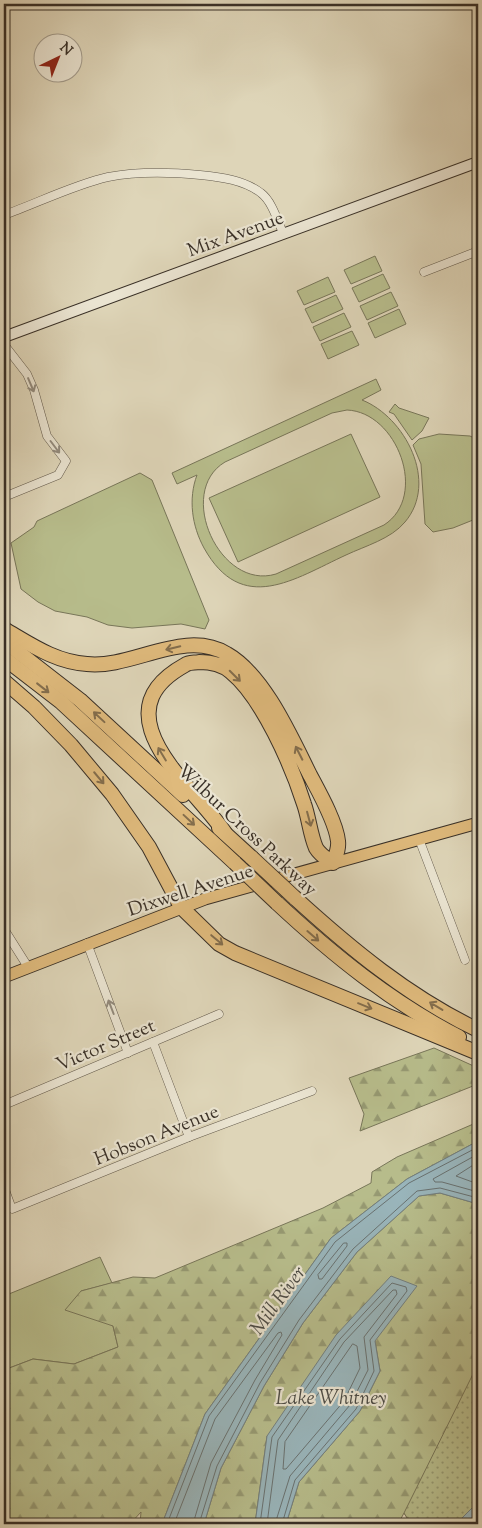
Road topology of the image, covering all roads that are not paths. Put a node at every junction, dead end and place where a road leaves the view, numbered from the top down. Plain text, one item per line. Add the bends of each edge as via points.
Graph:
1 (478, 162) edge
2 (4, 215) edge
3 (283, 234) junction
4 (478, 251) edge
5 (424, 272) dead end
6 (4, 338) edge
7 (4, 496) edge
8 (4, 629) edge
9 (4, 641) edge
10 (4, 658) edge
11 (4, 681) edge
12 (478, 823) edge
13 (225, 833) junction
14 (419, 839) junction
15 (333, 862) junction
16 (181, 907) junction
17 (4, 929) edge
18 (87, 943) junction
19 (465, 960) dead end
20 (28, 968) junction
21 (4, 977) edge
22 (219, 1014) dead end
23 (478, 1030) edge
24 (153, 1042) junction
25 (478, 1046) edge
26 (128, 1053) junction
27 (478, 1053) edge
28 (312, 1091) dead end
29 (4, 1105) edge
30 (190, 1137) junction
31 (4, 1187) edge

1 - 3 street, Mix Avenue
2 - 3 street via 107,178 160,171 216,176 250,187 267,200
3 - 6 street, Mix Avenue
4 - 5 street
6 -> 7 street via 6,347 27,374 47,436 66,461 58,475
15 -> 8 highway via 338,840 309,773 262,690 244,667 227,653 204,646 181,646 112,664 88,665 67,662 43,652
13 -> 9 highway, Wilbur Cross Parkway via 80,700
10 -> 25 highway, Wilbur Cross Parkway, bridge via 74,714 355,972 400,1003
11 -> 16 highway via 71,745 112,794 149,847
12 - 14 main road, Dixwell Avenue
13 -> 15 highway via 171,769 156,744 149,718 152,694 166,675 188,663 210,662 230,671 249,691 289,766 316,848
23 -> 13 highway, Wilbur Cross Parkway, bridge via 389,978 338,937
14 - 15 main road, Dixwell Avenue
14 - 19 street
15 - 16 main road, Dixwell Avenue
16 - 18 main road, Dixwell Avenue
16 -> 27 highway via 219,944 236,953
17 - 20 street
18 - 20 main road, Dixwell Avenue
26 -> 18 street
20 - 21 main road, Dixwell Avenue
22 - 24 street, Victor Street
24 - 26 street, Victor Street
24 - 30 street
26 - 29 street, Victor Street
28 - 30 street, Hobson Avenue
30 - 31 street, Hobson Avenue via 12,1209

